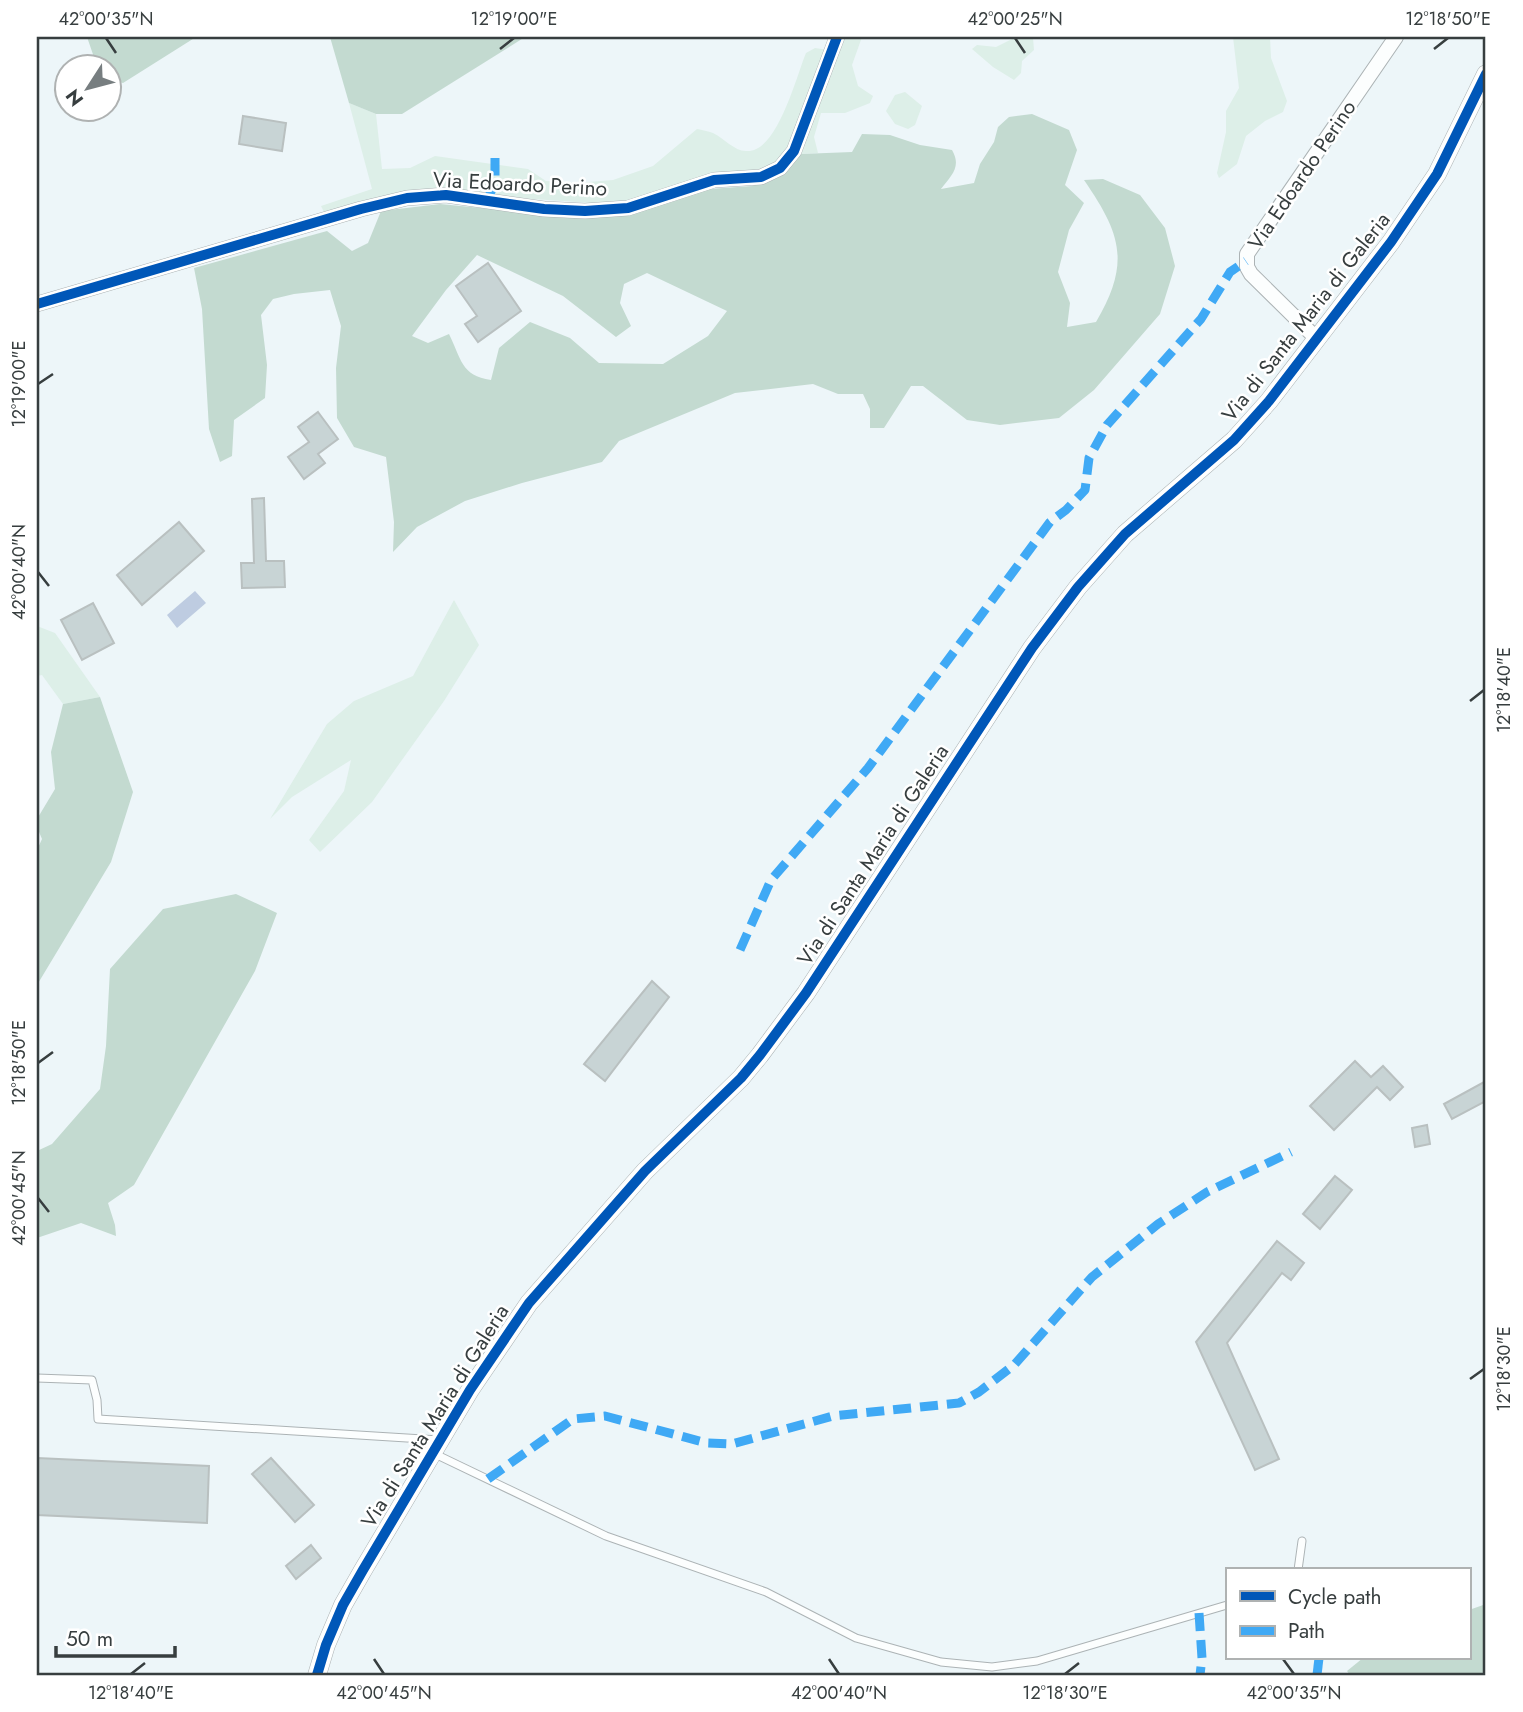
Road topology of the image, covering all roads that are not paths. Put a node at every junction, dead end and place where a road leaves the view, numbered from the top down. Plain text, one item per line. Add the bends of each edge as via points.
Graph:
1 (837, 37) edge
2 (1396, 37) edge
3 (1486, 74) edge
4 (37, 304) edge
5 (1317, 339) junction
6 (37, 1378) edge
7 (436, 1447) junction
8 (1302, 1541) dead end
9 (1298, 1568) edge
10 (1226, 1605) edge
11 (317, 1675) edge

1 - 4 street, Via Edoardo Perino via 794,152 780,168 761,177 714,180 628,208 596,211 544,209 446,195 407,198
2 - 5 street, Via Edoardo Perino via 1247,254 1251,274
3 - 5 street, Via di Santa Maria di Galeria via 1437,174
5 - 7 street, Via di Santa Maria di Galeria via 1234,440 1125,534 1078,587 1032,648 806,993 760,1055 645,1171 529,1303
6 - 7 lane via 92,1380 98,1419
7 - 10 lane via 606,1536 766,1592 856,1639 941,1662 992,1667 1037,1661
7 - 11 street, Via di Santa Maria di Galeria via 344,1605
8 - 9 lane

